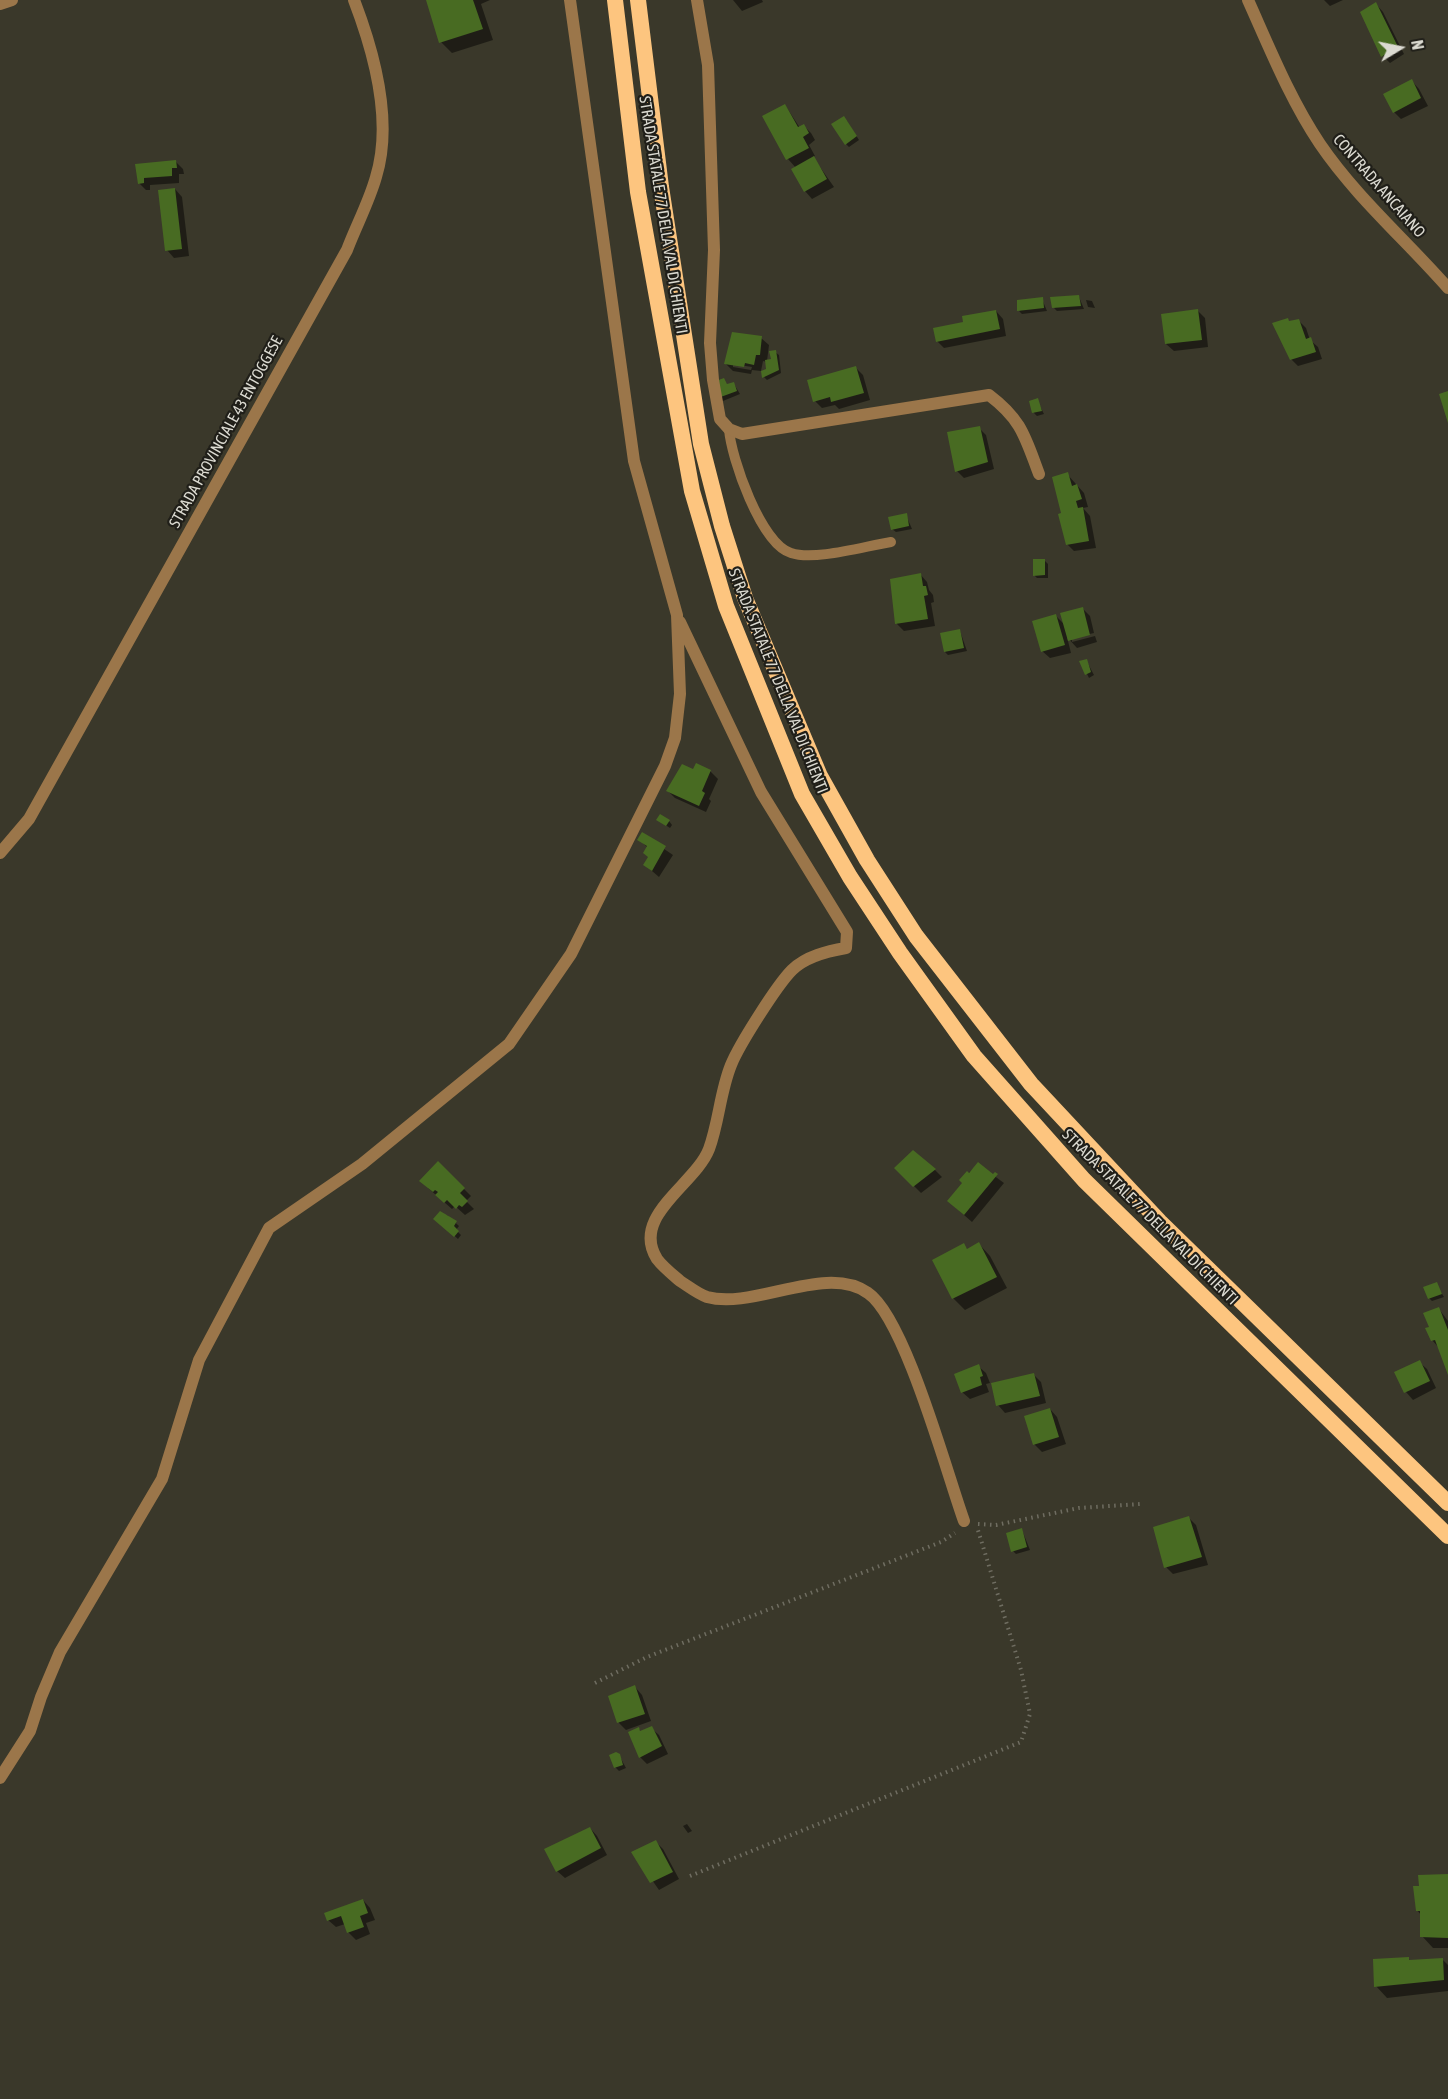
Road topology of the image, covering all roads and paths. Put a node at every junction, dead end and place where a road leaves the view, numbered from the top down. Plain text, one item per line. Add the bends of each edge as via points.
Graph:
1 (12, 0) edge
2 (354, 0) edge
3 (570, 0) edge
4 (615, 0) edge
5 (638, 0) edge
6 (697, 0) edge
7 (1248, 0) edge
8 (0, 4) edge
9 (1448, 288) edge
10 (729, 429) junction
11 (1039, 474) dead end
12 (891, 542) dead end
13 (677, 615) junction
14 (0, 853) edge
15 (1448, 1503) edge
16 (1140, 1504) dead end
17 (970, 1523) junction
18 (1448, 1536) edge
19 (595, 1683) dead end
20 (0, 1778) edge
21 (690, 1876) dead end

1 - 8 street
2 - 14 street, STRADA PROVINCIALE 43 ENTOGGESE via 369,38 383,114 377,176 347,250 29,819
3 - 13 street via 634,461
4 - 18 highway, STRADA STATALE 77 DELLA VAL DI CHIENTI via 638,192 690,480 726,606 802,794 856,886 974,1056 1084,1179
5 - 15 highway, STRADA STATALE 77 DELLA VAL DI CHIENTI via 661,187 701,444 745,598 820,776 916,936 1031,1084 1160,1222
6 - 10 street via 708,65 714,250 710,343 720,419
7 - 9 street, CONTRADA ANCAIANO via 1320,144 1350,183
10 - 11 street via 742,434 989,395 1010,411 1022,429
10 - 12 lane via 730,447 749,496 770,537 789,553 810,555
13 - 17 street via 761,792 847,932 846,948 827,951 792,969 769,1001 731,1065 709,1148 699,1170 674,1194 650,1226 651,1244 657,1259 672,1274 705,1297 724,1300 823,1284 846,1285 868,1292 885,1311 903,1344
13 - 20 street via 680,694 675,738 665,766 571,954 509,1044 362,1164 269,1228 199,1360 162,1479 60,1652 30,1731
16 - 17 path via 1079,1508 996,1525
17 - 19 path via 941,1542 647,1657
17 - 21 path via 1021,1670 1030,1714 1021,1742

